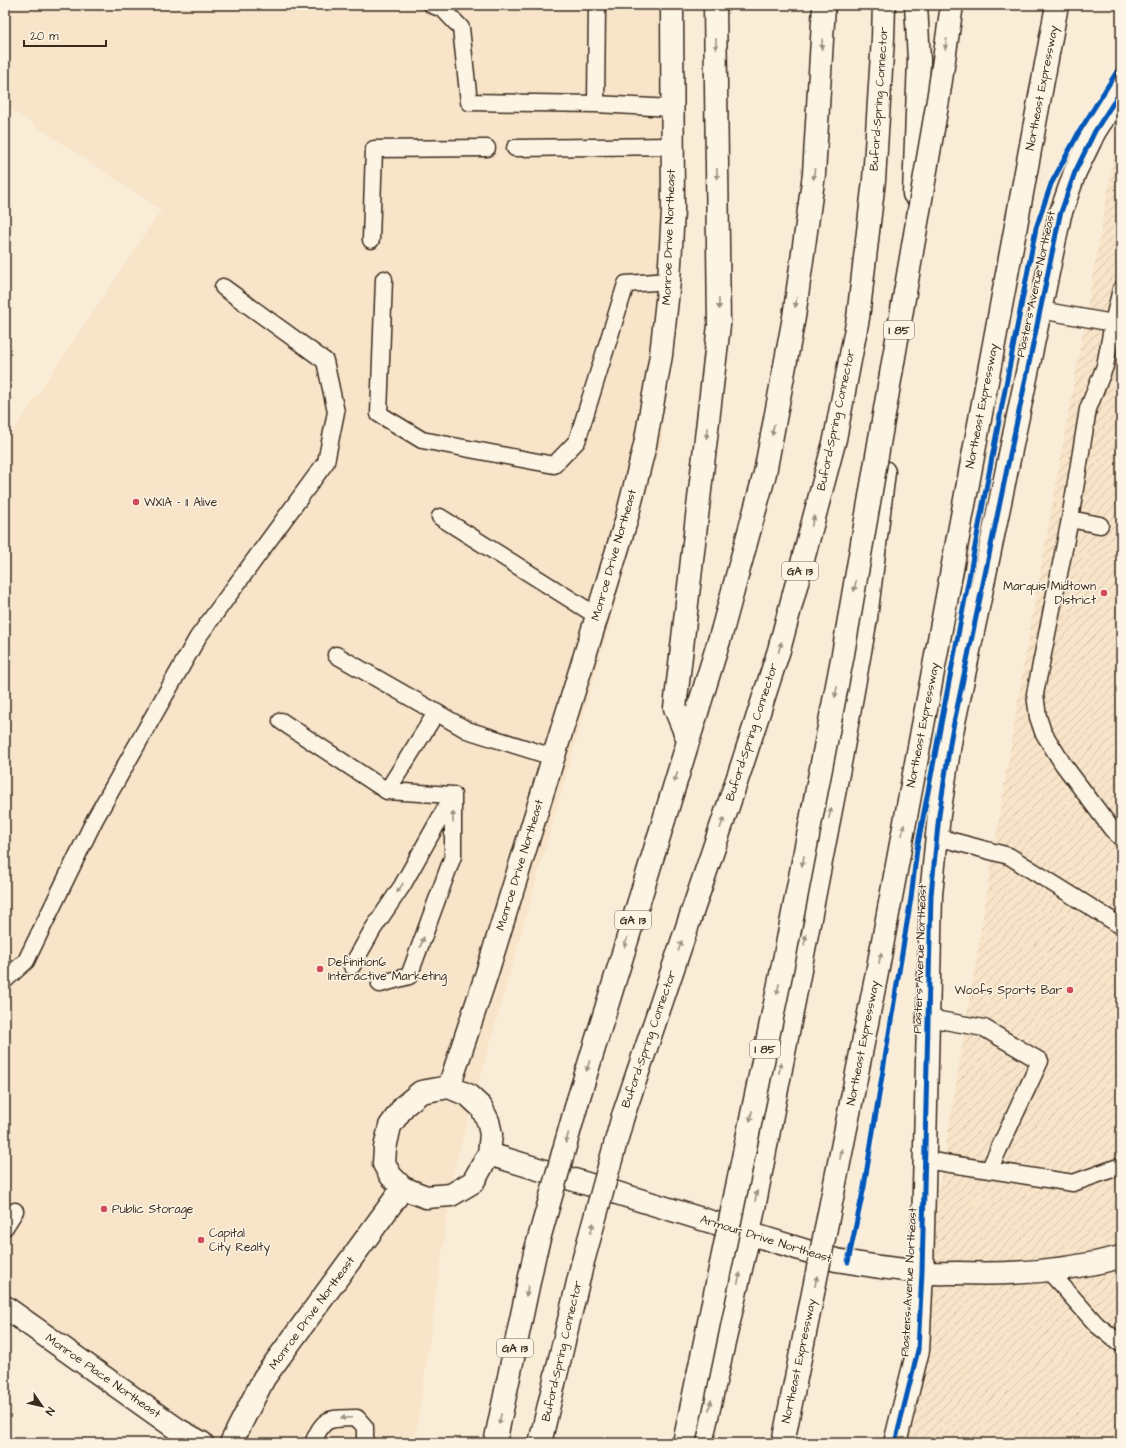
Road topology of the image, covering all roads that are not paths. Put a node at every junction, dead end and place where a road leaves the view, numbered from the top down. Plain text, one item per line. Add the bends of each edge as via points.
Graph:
1 (432, 5) edge
2 (598, 5) edge
3 (672, 5) edge
4 (715, 5) edge
5 (824, 5) edge
6 (884, 5) edge
7 (916, 5) edge
8 (952, 5) edge
9 (1057, 5) edge
10 (1121, 91) edge
11 (596, 104) junction
12 (672, 108) junction
13 (672, 146) junction
14 (487, 148) dead end
15 (515, 148) dead end
16 (371, 240) dead end
17 (384, 279) dead end
18 (669, 281) junction
19 (223, 286) dead end
20 (1121, 289) edge
21 (1040, 310) junction
22 (1113, 323) junction
23 (440, 517) dead end
24 (1070, 519) junction
25 (1100, 525) dead end
26 (597, 616) junction
27 (336, 655) dead end
28 (436, 713) junction
29 (281, 721) dead end
30 (688, 740) junction
31 (553, 757) junction
32 (387, 791) junction
33 (453, 795) junction
34 (937, 838) junction
35 (1121, 838) edge
36 (1121, 926) edge
37 (352, 966) dead end
38 (5, 980) edge
39 (380, 984) dead end
40 (928, 1018) junction
41 (449, 1087) junction
42 (489, 1154) junction
43 (925, 1160) junction
44 (1121, 1166) edge
45 (989, 1170) junction
46 (403, 1188) junction
47 (15, 1211) dead end
48 (5, 1226) edge
49 (749, 1234) junction
50 (1120, 1259) edge
51 (1048, 1270) junction
52 (922, 1272) junction
53 (5, 1307) edge
54 (1121, 1344) edge
55 (202, 1443) edge
56 (231, 1443) edge
57 (313, 1443) edge
58 (365, 1443) edge
59 (495, 1443) edge
60 (540, 1443) edge
61 (684, 1443) edge
62 (701, 1443) edge
63 (783, 1443) edge
64 (895, 1443) edge

1 - 11 lane via 444,9 461,28 470,102
2 - 11 lane
3 - 12 main road, Monroe Drive Northeast
4 -> 30 main road via 719,325 675,708
5 -> 30 main road, GA 13 via 814,174 794,317 768,458 722,631
60 -> 6 main road, Buford-Spring Connector / GA 13, bridge via 582,1266 623,1116 779,650 835,439 858,318 874,180
49 -> 7 main road via 866,618 907,299 916,171 919,60
8 -> 61 main road, I 85, bridge via 843,654 785,955
63 -> 9 main road, Northeast Expressway, bridge via 879,962
10 - 21 main road, Plasters Avenue Northeast via 1095,131 1075,172 1060,215
11 - 12 lane
12 - 13 main road, Monroe Drive Northeast
13 - 15 lane
13 - 18 main road, Monroe Drive Northeast via 673,211
14 - 16 lane via 374,149
17 - 18 lane via 379,414 422,440 554,465 577,442 626,284
18 - 26 main road, Monroe Drive Northeast via 661,356 645,444 626,521
19 - 38 lane via 325,361 336,412 326,462 198,637 95,819 26,961
20 - 22 lane
21 - 22 lane
21 - 34 main road, Plasters Avenue Northeast via 951,737 938,815
22 - 24 lane via 1105,366 1088,408
23 - 26 lane
24 - 25 lane
24 - 35 lane via 1035,694 1038,717 1043,732 1063,764
26 - 31 main road, Monroe Drive Northeast
27 - 28 lane
28 - 31 lane via 467,730
28 - 32 lane
29 - 32 lane
30 -> 59 main road, GA 13, bridge via 578,1100 535,1253
31 - 41 main road, Monroe Drive Northeast via 489,968
32 - 33 lane
33 -> 37 lane via 402,886 373,928
39 -> 33 lane via 409,976 453,856
34 - 36 lane via 1009,856
34 - 40 main road, Plasters Avenue Northeast via 932,895
40 - 43 main road, Plasters Avenue Northeast
40 - 45 lane via 984,1028 1040,1061
41 - 42 main road via 468,1095 481,1107 491,1134
41 - 46 main road via 421,1092 404,1106 390,1126 384,1164
42 - 46 main road via 473,1182 451,1195 426,1197
42 - 49 main road, Armour Drive Northeast
43 - 45 lane
43 - 52 main road, Plasters Avenue Northeast
44 - 45 lane via 1073,1183
46 - 56 main road, Monroe Drive Northeast via 264,1378
47 - 48 lane
49 - 52 main road, Armour Drive Northeast via 836,1260
62 -> 49 main road
50 - 51 main road, Armour Drive Northeast
51 - 52 main road, Armour Drive Northeast via 988,1274
51 - 54 lane via 1097,1325
52 - 64 main road, Plasters Avenue Northeast via 918,1350
53 - 55 main road, Monroe Place Northeast via 177,1429
58 -> 57 lane via 365,1427 357,1418 330,1419 321,1426

